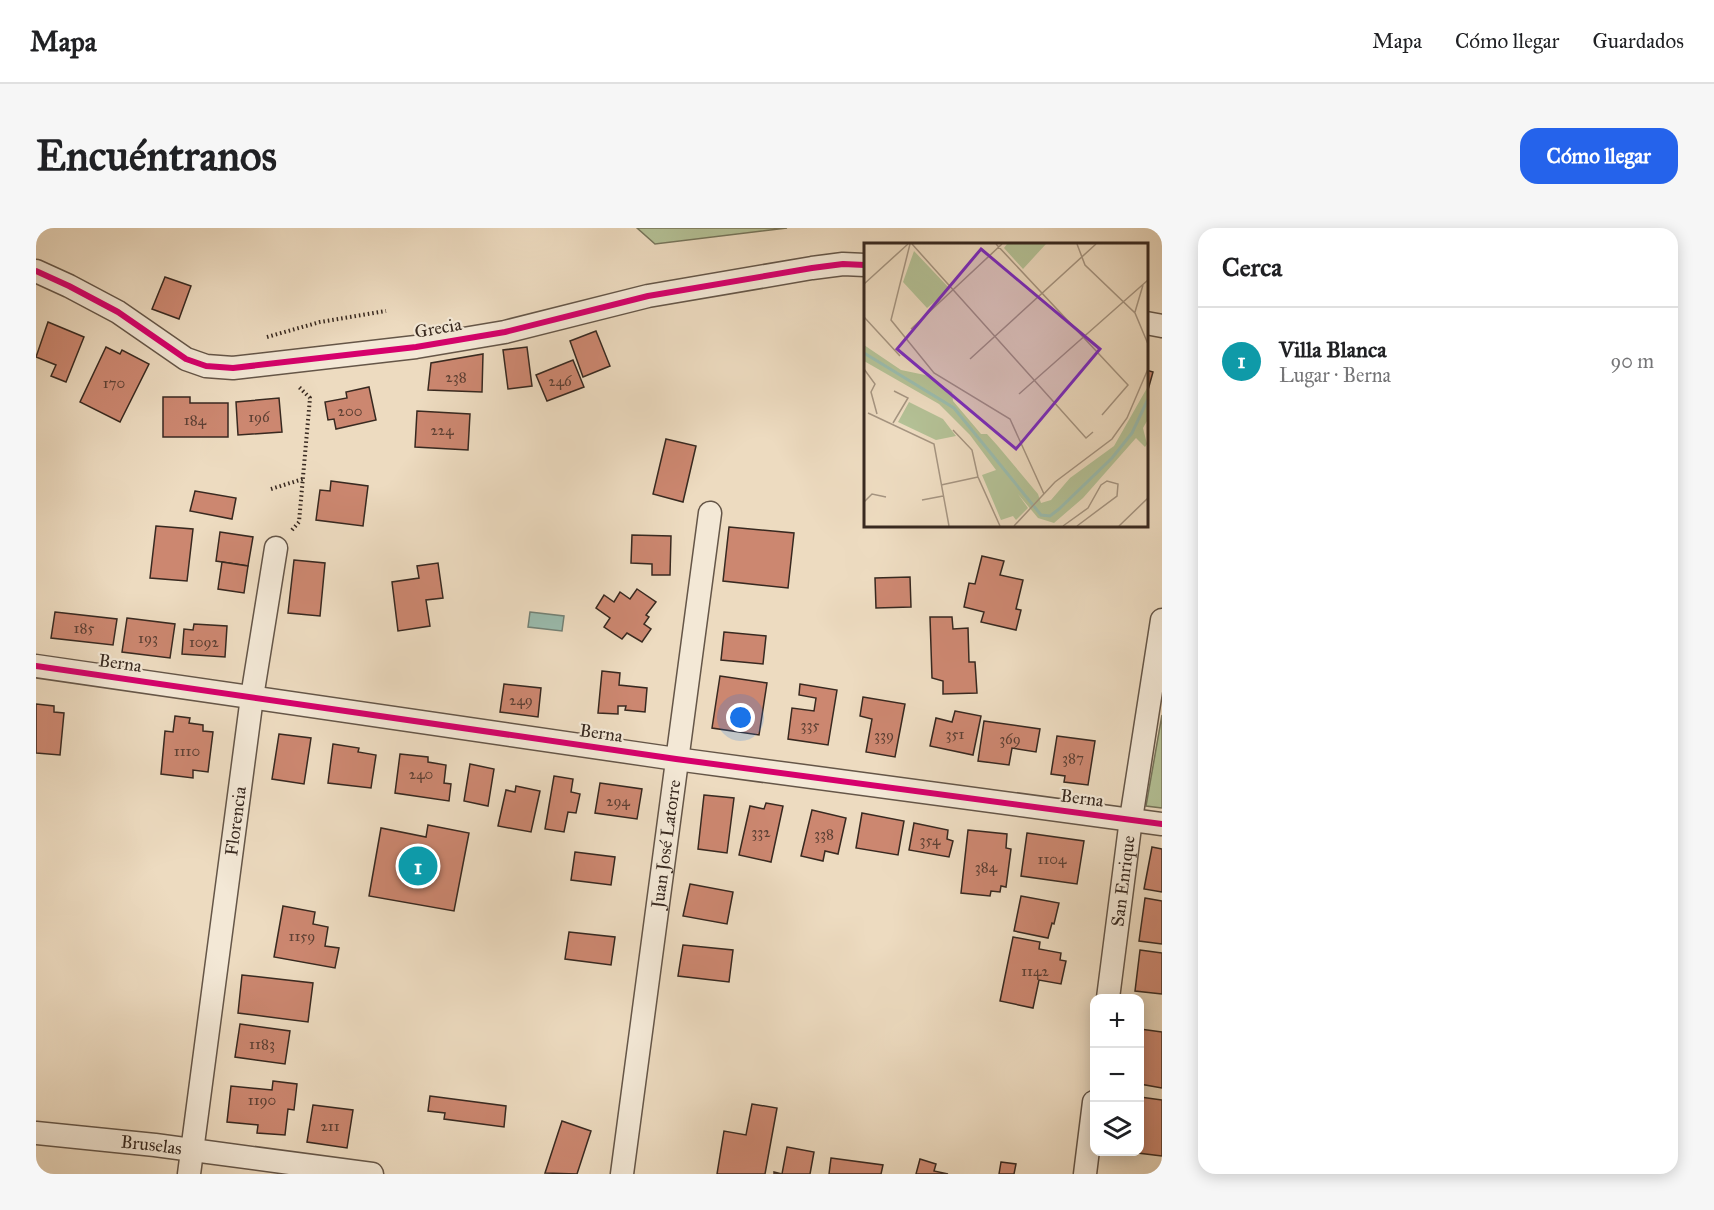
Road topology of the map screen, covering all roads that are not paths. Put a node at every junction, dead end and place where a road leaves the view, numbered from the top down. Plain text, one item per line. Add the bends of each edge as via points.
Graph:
1 (864, 265) edge
2 (36, 271) edge
3 (1147, 323) edge
4 (1162, 326) edge
5 (710, 513) dead end
6 (276, 548) road end
7 (1162, 620) edge
8 (36, 666) edge
9 (252, 697) junction
10 (676, 759) junction
11 (1131, 819) junction
12 (1162, 824) edge
13 (1109, 994) edge
14 (36, 1133) edge
15 (1090, 1138) edge
16 (193, 1149) junction
17 (189, 1174) edge
18 (372, 1174) edge
19 (622, 1174) edge
20 (1085, 1174) edge

1 - 2 street, Grecia via 843,264 752,277 648,296 505,332 416,347 233,368 206,366 186,359 118,312
3 - 4 street
5 - 10 street, Juan José Latorre
6 - 9 street, Florencia
7 - 11 street, San Enrique
8 - 9 street, Berna
9 - 10 street, Berna
9 - 16 street, Florencia
10 - 11 street, Berna
10 - 19 street, Juan José Latorre
11 - 12 street, Berna
11 - 13 street, San Enrique
14 - 16 street, Bruselas
15 - 20 street
16 - 17 street, Florencia
16 - 18 street, Bruselas

